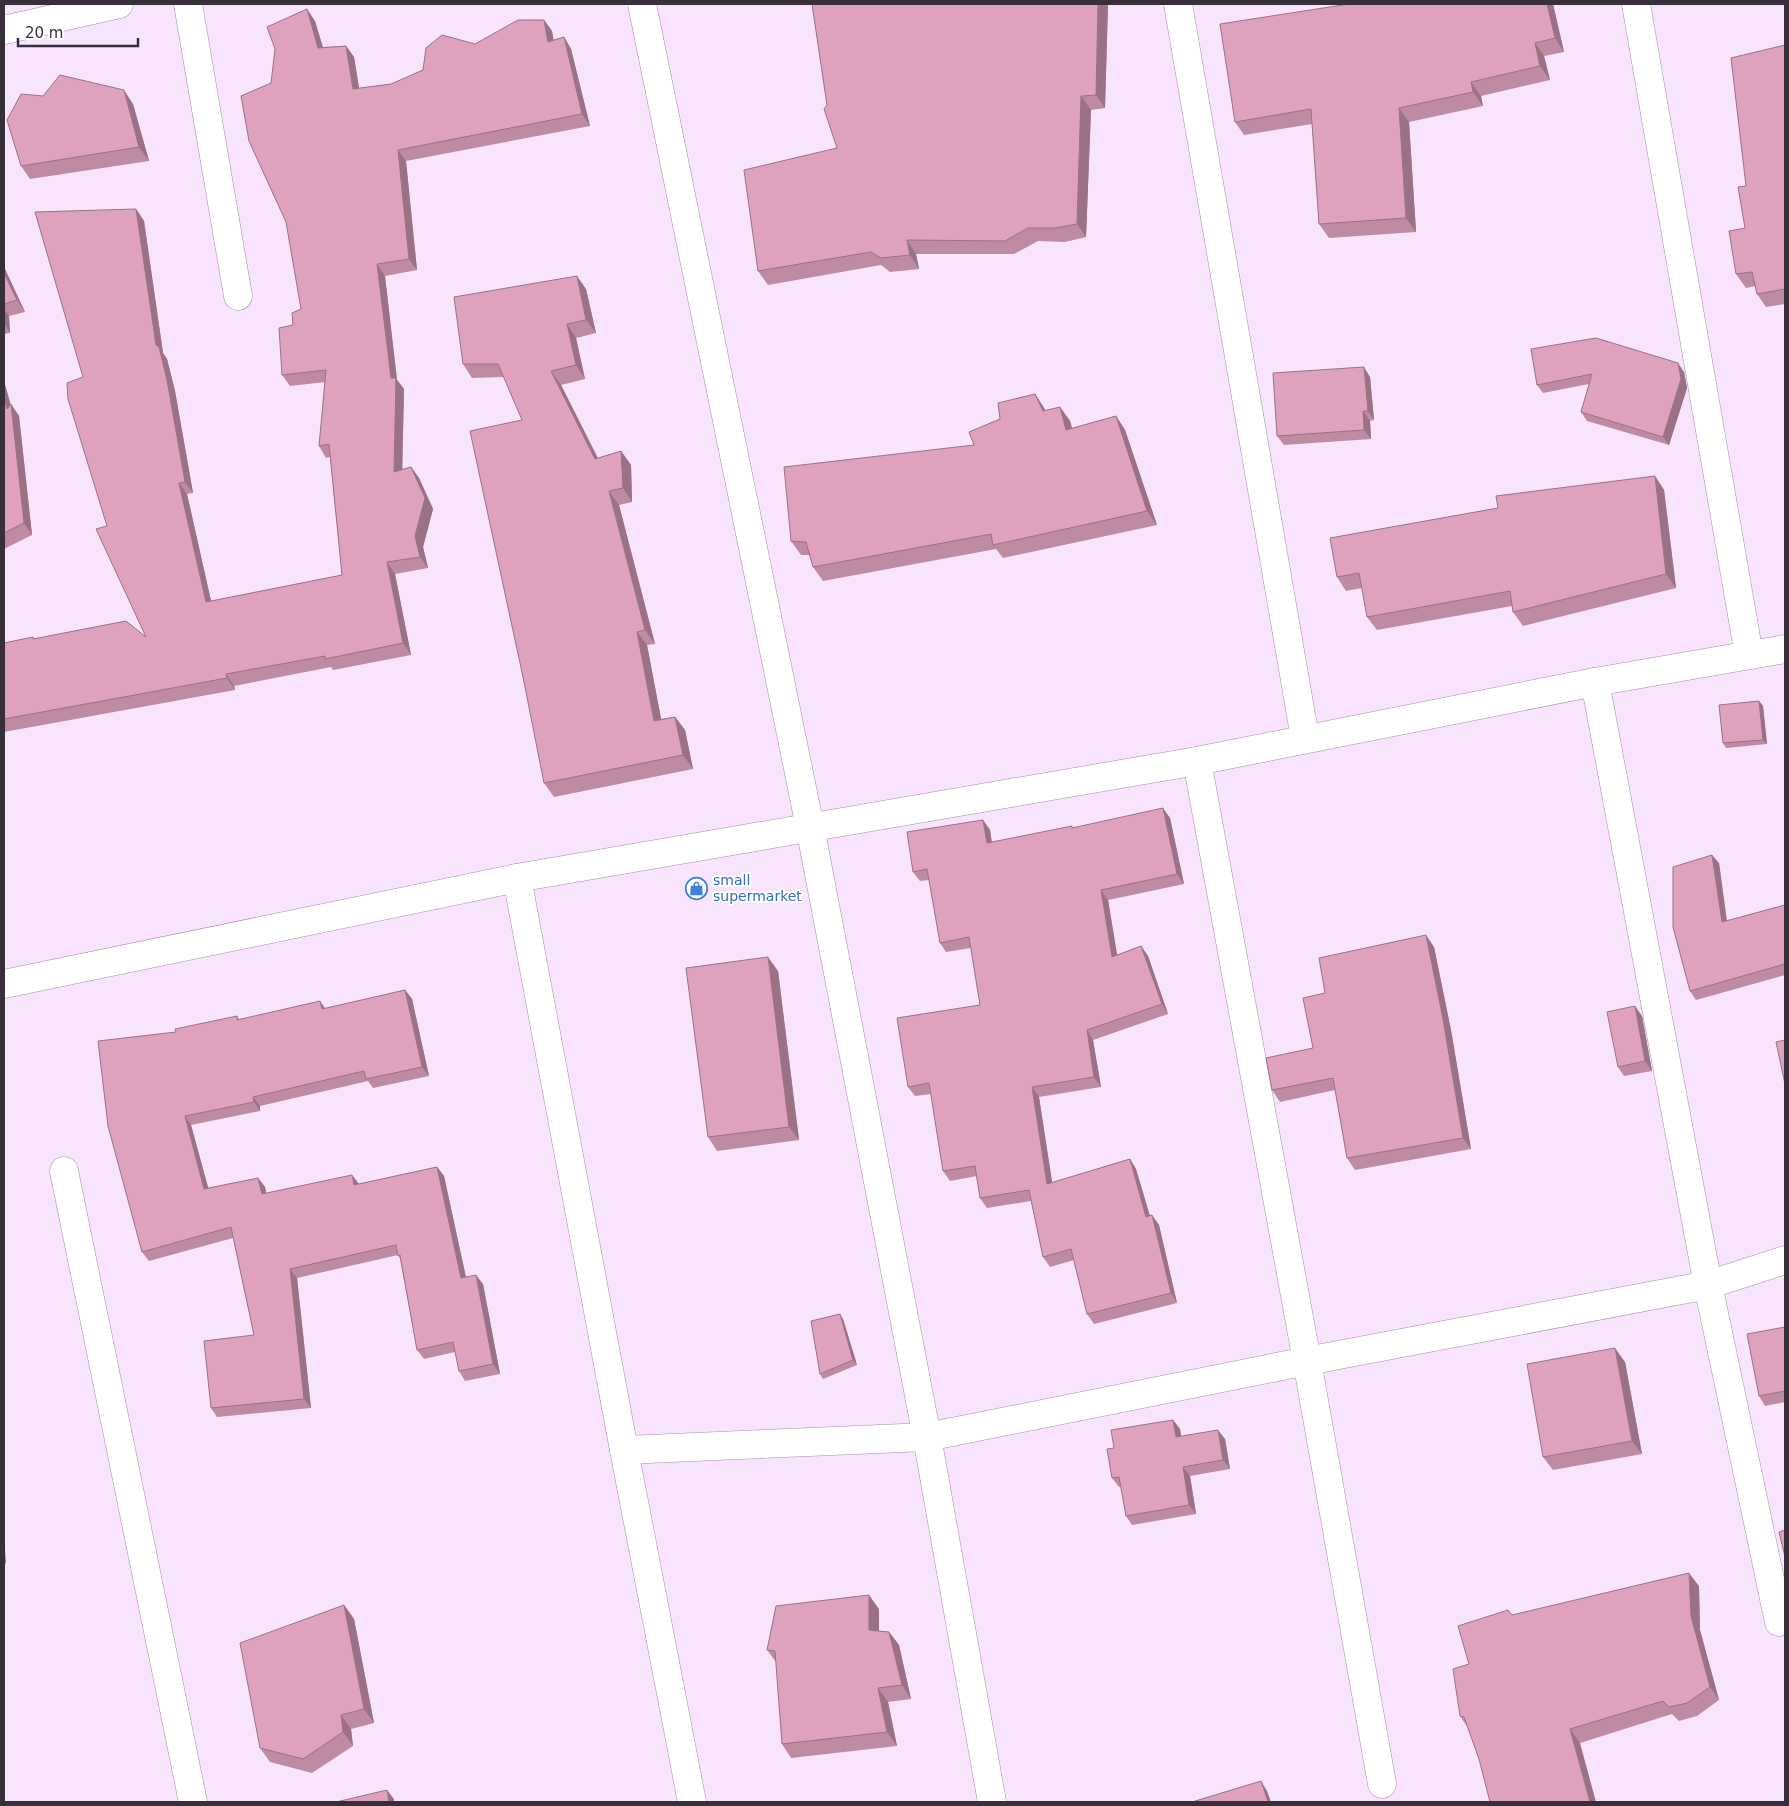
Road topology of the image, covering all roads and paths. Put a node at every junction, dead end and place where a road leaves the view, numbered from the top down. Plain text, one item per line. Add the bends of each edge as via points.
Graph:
1 (118, 4) edge
2 (188, 4) edge
3 (642, 4) edge
4 (1178, 4) edge
5 (1636, 4) edge
6 (4, 30) edge
7 (238, 296) dead end
8 (1785, 649) edge
9 (1749, 655) junction
10 (1594, 682) junction
11 (1306, 738) junction
12 (1197, 761) junction
13 (810, 827) junction
14 (517, 878) junction
15 (4, 984) edge
16 (64, 1171) dead end
17 (1785, 1260) edge
18 (1708, 1285) junction
19 (1307, 1362) junction
20 (927, 1437) junction
21 (624, 1450) junction
22 (1779, 1622) dead end
23 (1382, 1784) dead end
24 (193, 1802) edge
25 (692, 1802) edge
26 (992, 1802) edge

1 - 6 street
2 - 7 street
3 - 13 street
4 - 11 street
5 - 9 street
8 - 9 street
9 - 10 street
10 - 11 street
10 - 18 street
11 - 12 street
12 - 13 street
12 - 19 street
13 - 14 street
13 - 20 street
14 - 15 street
14 - 21 street
16 - 24 street
17 - 18 street
18 - 19 street
18 - 22 street
19 - 20 street
19 - 23 street
20 - 21 street
20 - 26 street
21 - 25 street

